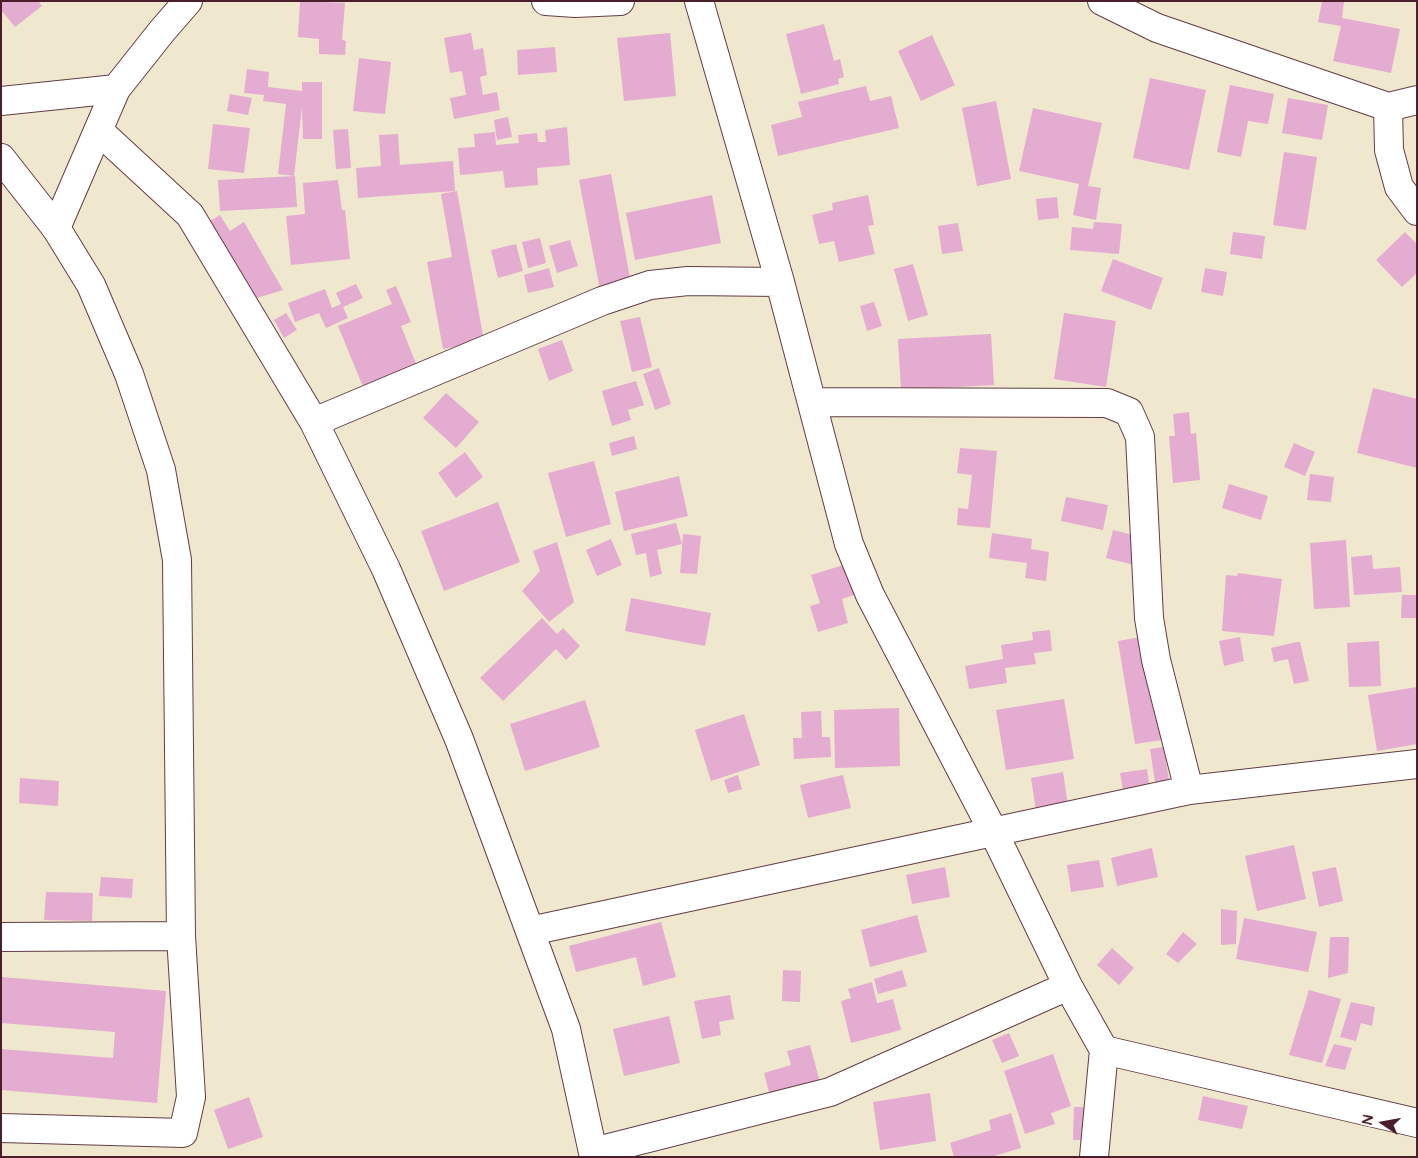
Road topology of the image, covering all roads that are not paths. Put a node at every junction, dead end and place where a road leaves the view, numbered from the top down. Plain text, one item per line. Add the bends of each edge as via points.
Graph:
1 (188, 1) edge
2 (546, 1) edge
3 (620, 1) edge
4 (699, 1) edge
5 (1102, 1) edge
6 (116, 89) junction
7 (1417, 100) edge
8 (1, 101) edge
9 (1388, 108) junction
10 (99, 131) junction
11 (1, 158) edge
12 (1417, 211) edge
13 (56, 228) junction
14 (780, 282) junction
15 (812, 402) junction
16 (314, 422) junction
17 (1417, 764) edge
18 (1189, 790) junction
19 (993, 831) junction
20 (530, 931) junction
21 (181, 936) junction
22 (1, 937) edge
23 (1068, 986) junction
24 (1104, 1050) junction
25 (1417, 1123) edge
26 (1, 1128) edge
27 (593, 1154) edge
28 (1094, 1157) edge

1 - 6 street
2 - 3 street via 575,4
4 - 14 street
5 - 9 street via 1157,28
6 - 8 street
6 - 10 street
7 - 9 street
9 - 12 street via 1389,150 1399,187
10 - 13 street
10 - 16 street via 190,215
11 - 13 street
13 - 21 street via 91,285 129,374 161,470 177,560
14 - 15 street
14 - 16 street via 688,281 650,286 602,301
15 - 18 street via 1107,403 1129,412 1140,437 1149,618 1156,660
15 - 19 street via 849,544 870,594
16 - 20 street via 386,569 459,739
17 - 18 street
18 - 19 street
19 - 20 street
19 - 23 street
20 - 27 street via 566,1029
21 - 22 street
21 - 26 street via 191,1097 183,1133
23 - 24 street
23 - 27 street via 830,1092
24 - 25 street
24 - 28 street

